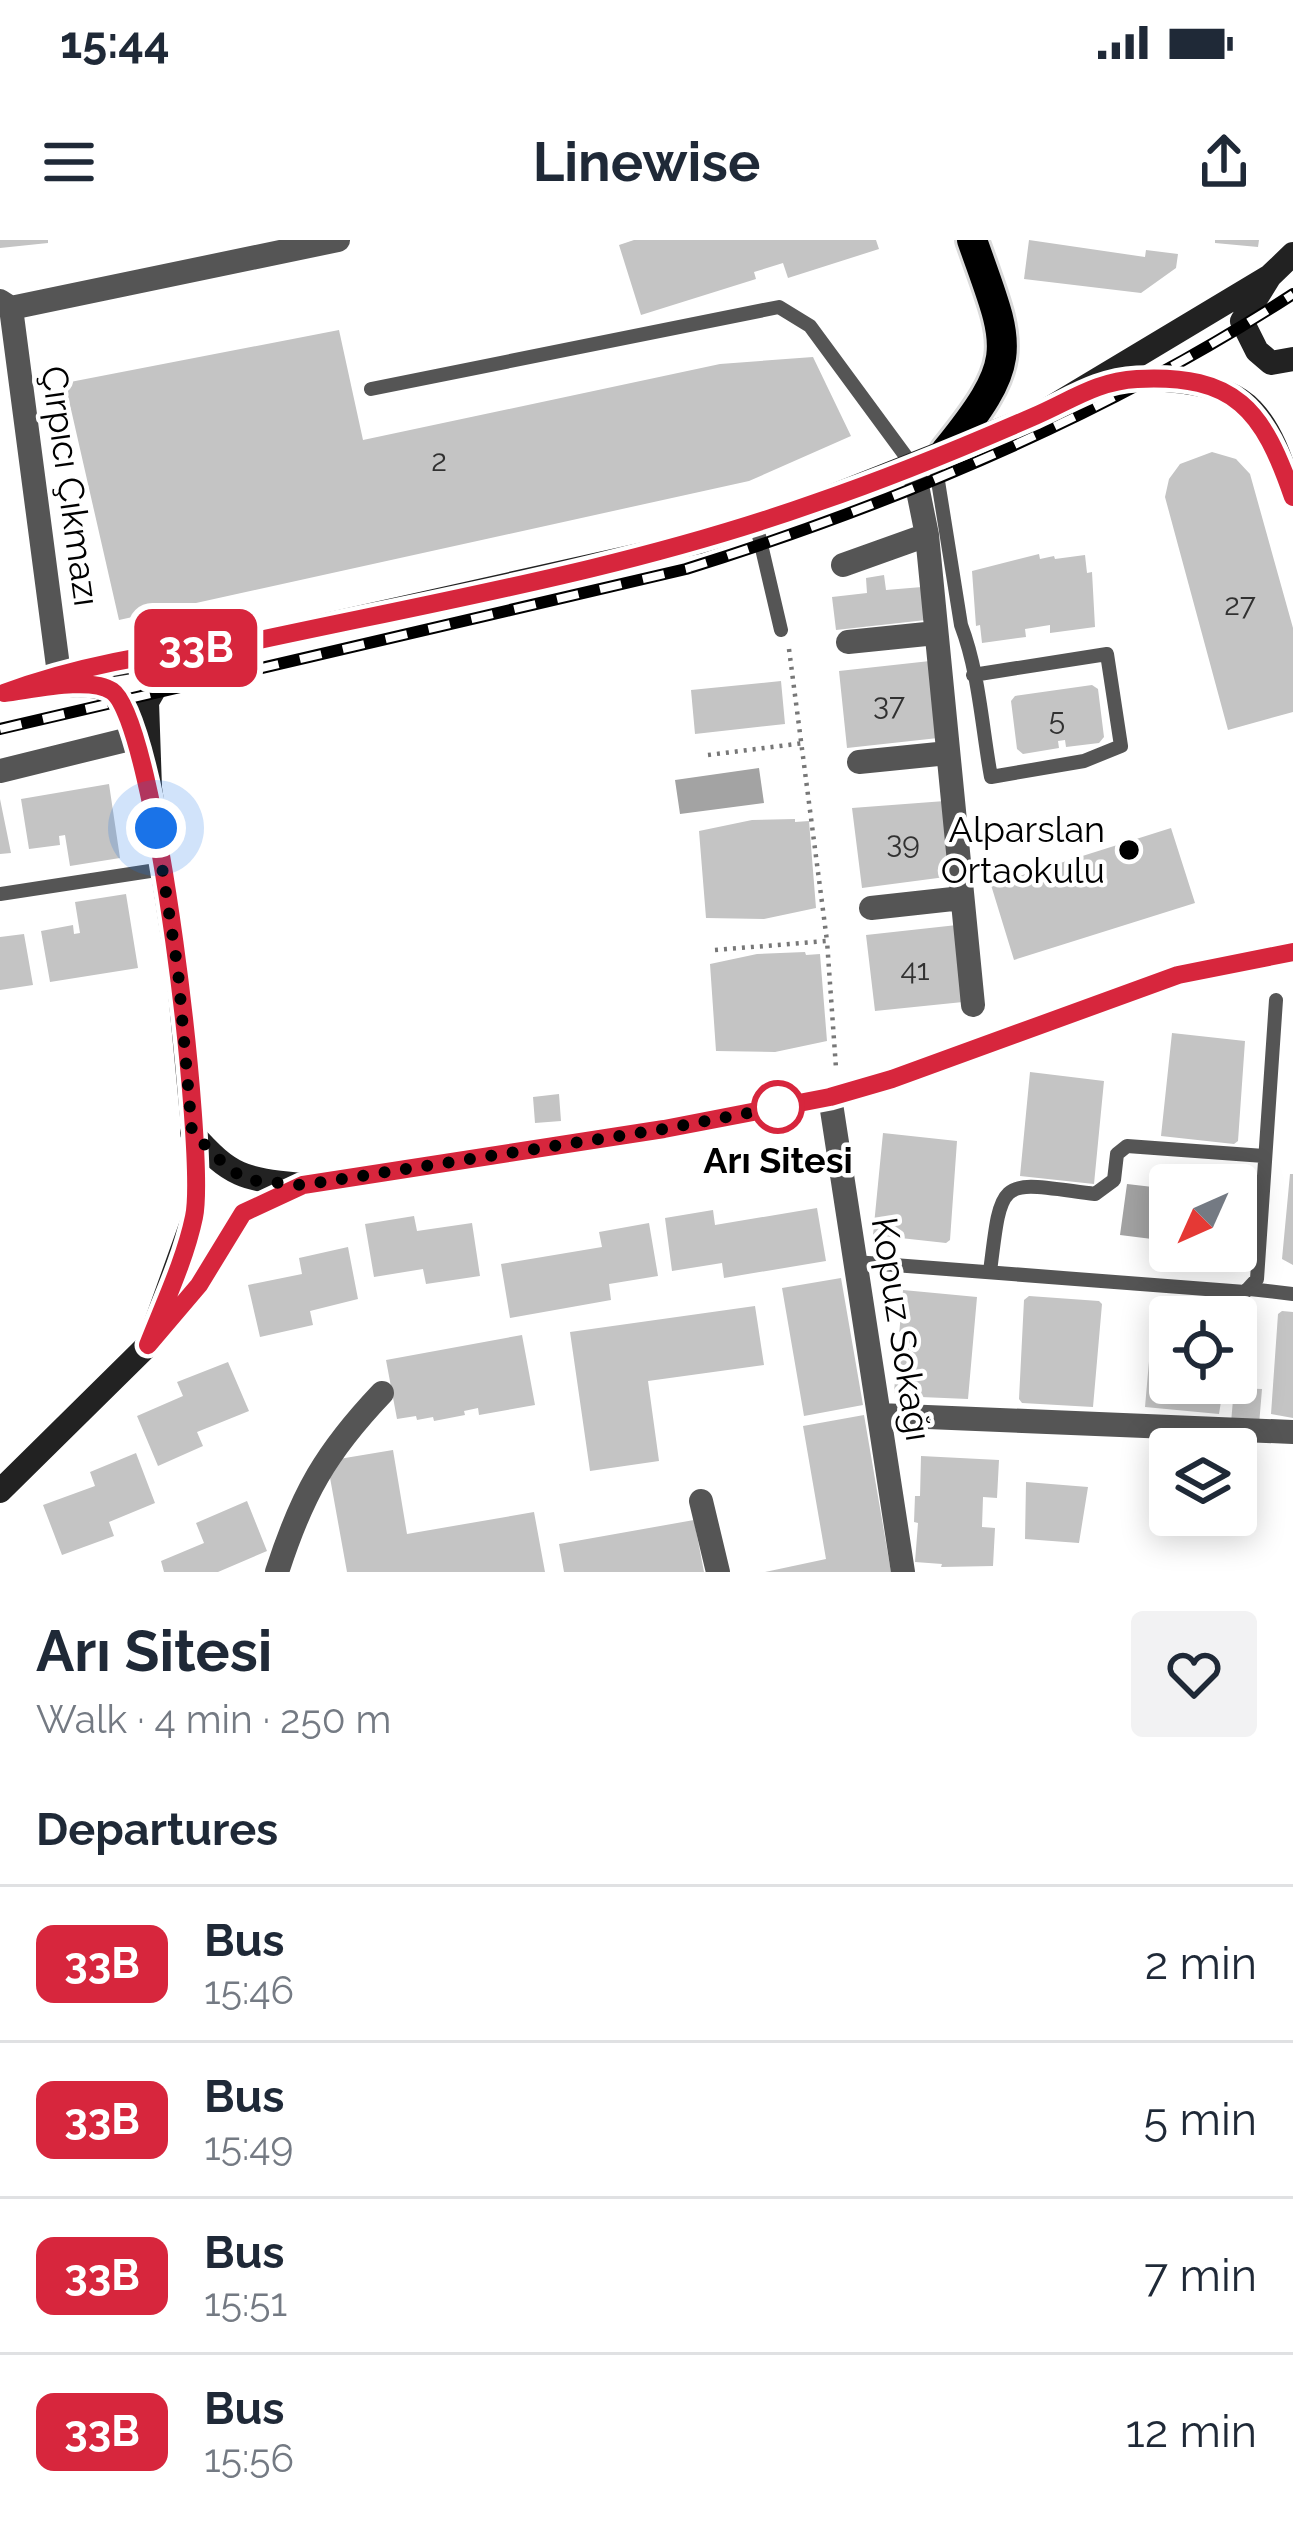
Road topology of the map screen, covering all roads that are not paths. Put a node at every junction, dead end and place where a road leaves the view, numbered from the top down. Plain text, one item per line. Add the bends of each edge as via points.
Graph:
1 (338, 240) edge
2 (973, 240) edge
3 (1293, 254) edge
4 (1270, 276) junction
5 (4, 306) edge
6 (1293, 358) edge
7 (370, 389) dead end
8 (1079, 392) junction
9 (931, 458) junction
10 (1293, 496) edge
11 (756, 523) junction
12 (927, 535) junction
13 (843, 565) dead end
14 (936, 633) junction
15 (784, 635) road end
16 (848, 642) dead end
17 (241, 644) junction
18 (59, 674) junction
19 (973, 675) junction
20 (2, 694) edge
21 (134, 738) junction
22 (948, 753) junction
23 (859, 762) dead end
24 (0, 771) edge
25 (150, 788) junction
26 (163, 868) junction
27 (0, 894) edge
28 (962, 898) junction
29 (872, 908) dead end
30 (1293, 952) edge
31 (1276, 1000) dead end
32 (973, 1005) dead end
33 (835, 1096) junction
34 (192, 1132) junction
35 (1264, 1156) junction
36 (303, 1185) junction
37 (855, 1262) junction
38 (990, 1272) junction
39 (1250, 1289) junction
40 (1293, 1294) edge
41 (148, 1345) junction
42 (382, 1393) dead end
43 (879, 1415) junction
44 (1293, 1432) edge
45 (0, 1491) edge
46 (701, 1502) dead end
47 (277, 1572) edge
48 (718, 1572) edge
49 (903, 1572) edge

1 - 5 street
2 - 9 main road via 1004,350 992,389
3 - 4 main road
4 - 6 main road via 1242,321 1271,363
4 - 8 main road
5 - 18 street, Çırpıcı Çıkmazı
7 - 9 lane via 779,307 810,326
8 - 9 main road
8 - 10 main road via 1137,379 1209,387 1237,399 1277,450
9 - 11 main road
9 - 12 street
9 - 19 lane
11 - 15 lane
11 - 17 main road via 622,562
12 - 13 street
12 - 14 street
14 - 16 street
14 - 22 street
17 - 18 main road
17 - 25 main road via 174,668 158,682 147,702
18 - 20 main road
19 - 19 lane via 991,777 1084,761 1120,746 1107,654
20 - 21 main road via 111,689 128,710
21 - 24 street
21 - 25 main road
22 - 23 street
22 - 28 street
25 - 26 main road
26 - 27 lane
26 - 34 main road
28 - 29 street
28 - 32 street
30 - 33 main road via 1178,975
31 - 35 lane
33 - 36 main road
33 - 37 street, Kopuz Sokağı
34 - 36 main road via 247,1180
34 - 41 main road via 195,1214
35 - 38 lane via 1127,1146 1117,1154 1114,1180 1095,1194 1012,1189 997,1211
35 - 39 lane
36 - 41 main road via 243,1213 199,1285
37 - 38 lane
37 - 43 street, Kopuz Sokağı
38 - 39 lane
39 - 40 lane
41 - 45 main road
42 - 47 street via 319,1468
43 - 44 street
43 - 49 street, Kopuz Sokağı
46 - 48 street

